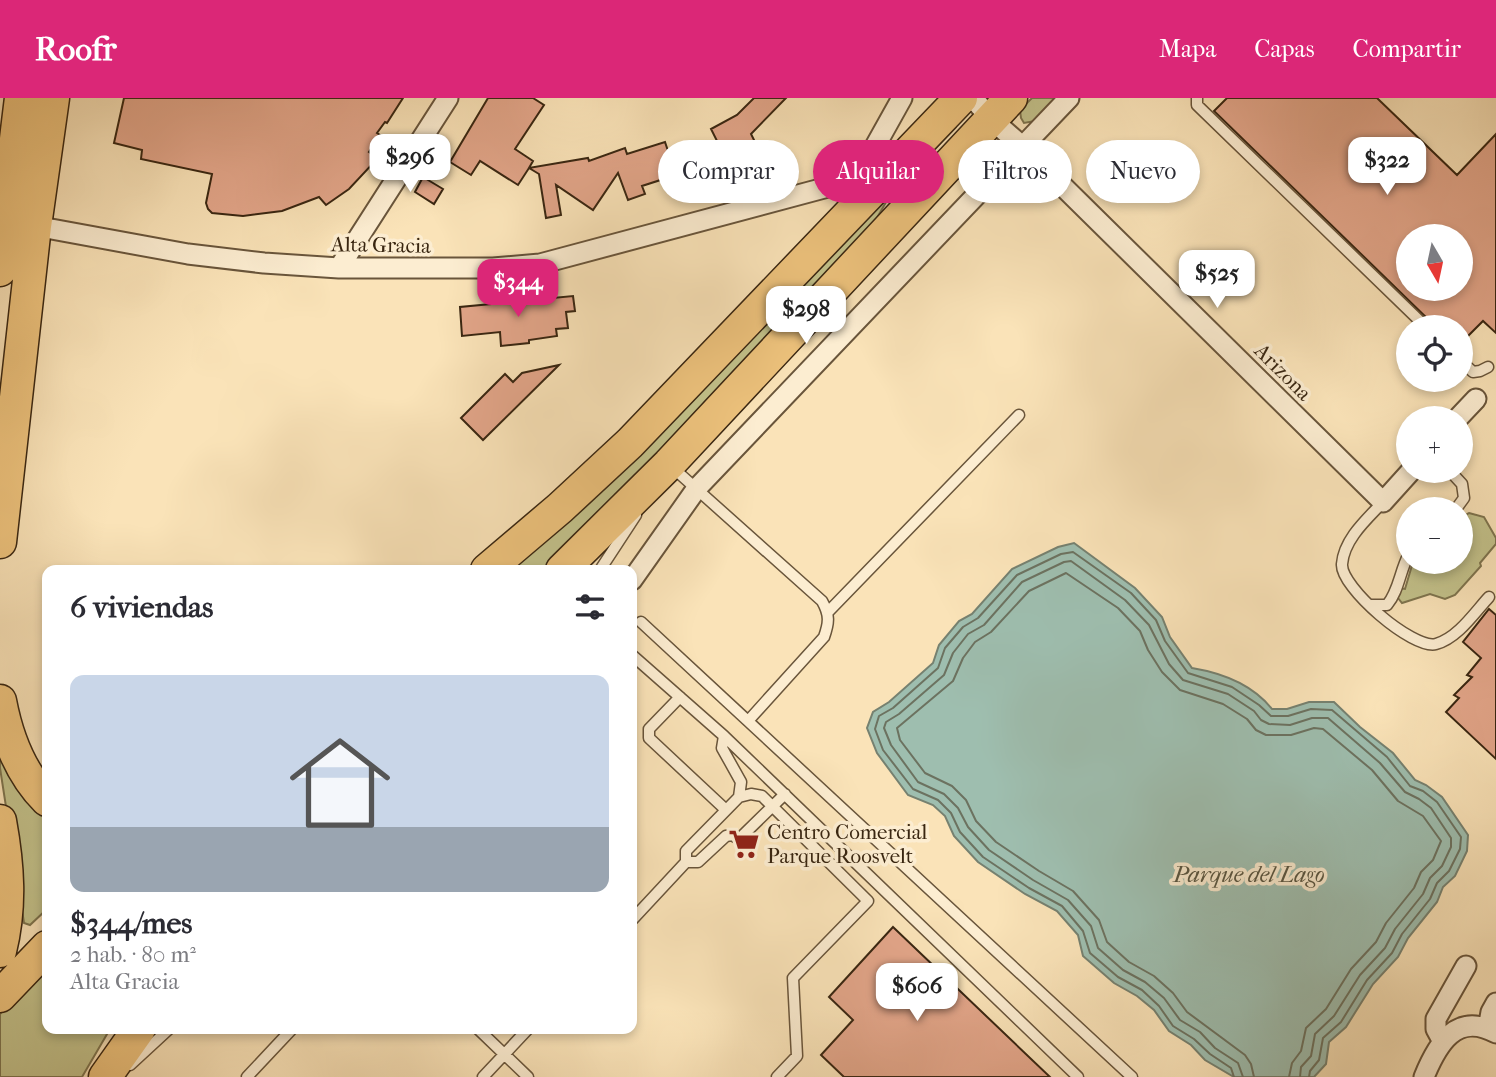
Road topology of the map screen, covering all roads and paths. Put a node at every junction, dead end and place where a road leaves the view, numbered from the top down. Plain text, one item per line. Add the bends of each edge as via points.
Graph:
1 (20, 98) edge
2 (53, 98) edge
3 (448, 98) edge
4 (902, 98) edge
5 (961, 98) edge
6 (1069, 98) edge
7 (1196, 98) edge
8 (992, 105) edge
9 (1018, 140) edge
10 (1030, 140) edge
11 (4, 194) edge
12 (1072, 195) edge
13 (969, 203) edge
14 (15, 229) edge
15 (339, 268) junction
16 (0, 270) edge
17 (1414, 315) edge
18 (1488, 367) dead end
19 (1473, 372) edge
20 (1476, 399) dead end
21 (1469, 406) edge
22 (1019, 415) dead end
23 (669, 464) junction
24 (1400, 483) edge
25 (697, 488) junction
26 (1383, 502) junction
27 (0, 542) edge
28 (493, 565) edge
29 (567, 565) edge
30 (603, 565) edge
31 (637, 573) edge
32 (1399, 574) edge
33 (1489, 597) dead end
34 (1370, 604) junction
35 (828, 612) junction
36 (641, 622) dead end
37 (637, 659) edge
38 (680, 697) junction
39 (0, 701) edge
40 (748, 721) junction
41 (724, 736) junction
42 (785, 794) junction
43 (42, 795) edge
44 (739, 797) junction
45 (772, 806) junction
46 (726, 810) junction
47 (0, 821) edge
48 (686, 862) junction
49 (881, 887) junction
50 (868, 901) junction
51 (637, 915) edge
52 (42, 929) edge
53 (0, 951) edge
54 (42, 952) edge
55 (1466, 966) dead end
56 (0, 972) edge
57 (0, 996) edge
58 (1496, 1003) edge
59 (1492, 1031) edge
60 (133, 1034) edge
61 (164, 1034) edge
62 (287, 1034) edge
63 (483, 1034) edge
64 (523, 1034) edge
65 (1442, 1040) junction
66 (504, 1055) junction
67 (104, 1077) edge
68 (117, 1077) edge
69 (247, 1077) edge
70 (483, 1077) edge
71 (528, 1077) edge
72 (777, 1077) edge
73 (1078, 1077) edge
74 (1132, 1077) edge
75 (1424, 1077) edge

1 - 11 main road
2 - 14 main road
3 - 15 street
4 - 15 street, Alta Gracia via 868,159 828,187 540,264
5 - 28 main road via 630,443
6 - 10 street
7 - 17 lane via 1197,105
8 - 9 street, Arizona
8 - 23 main road
11 - 14 main road
12 - 26 street, Arizona
13 - 25 street
14 - 15 street, Alta Gracia via 188,254
14 - 16 main road
14 - 27 main road
18 - 19 lane
20 - 21 street
22 - 35 lane
23 - 25 lane
23 - 29 main road
23 - 30 lane
24 - 26 street
25 - 31 street
25 - 35 lane via 822,601
26 - 34 lane via 1357,530 1344,551 1341,567 1345,578
32 - 34 lane via 1387,605
33 - 34 lane via 1454,634 1435,644 1402,633
35 - 40 lane via 824,637
36 - 40 lane
37 - 38 lane
38 - 41 lane
38 - 46 lane via 649,729 649,738
39 - 43 main road via 10,745
40 - 74 lane
41 - 42 lane
41 - 44 lane via 722,748 741,782
42 - 45 lane
42 - 49 lane
44 - 45 lane via 762,796
44 - 46 lane
45 - 48 lane via 739,839 726,836 698,862
45 - 50 lane
46 - 48 lane via 686,851
47 - 53 main road via 8,891
48 - 51 lane
49 - 50 lane
49 - 73 lane
50 - 72 lane via 793,978 797,1056
52 - 56 main road
54 - 57 main road
55 - 65 street via 1436,1019
58 - 59 street via 1491,1012
59 - 65 street via 1471,1026
60 - 67 main road
61 - 68 lane
62 - 69 lane
63 - 66 lane
64 - 66 lane
65 - 75 street
66 - 70 lane
66 - 71 lane

